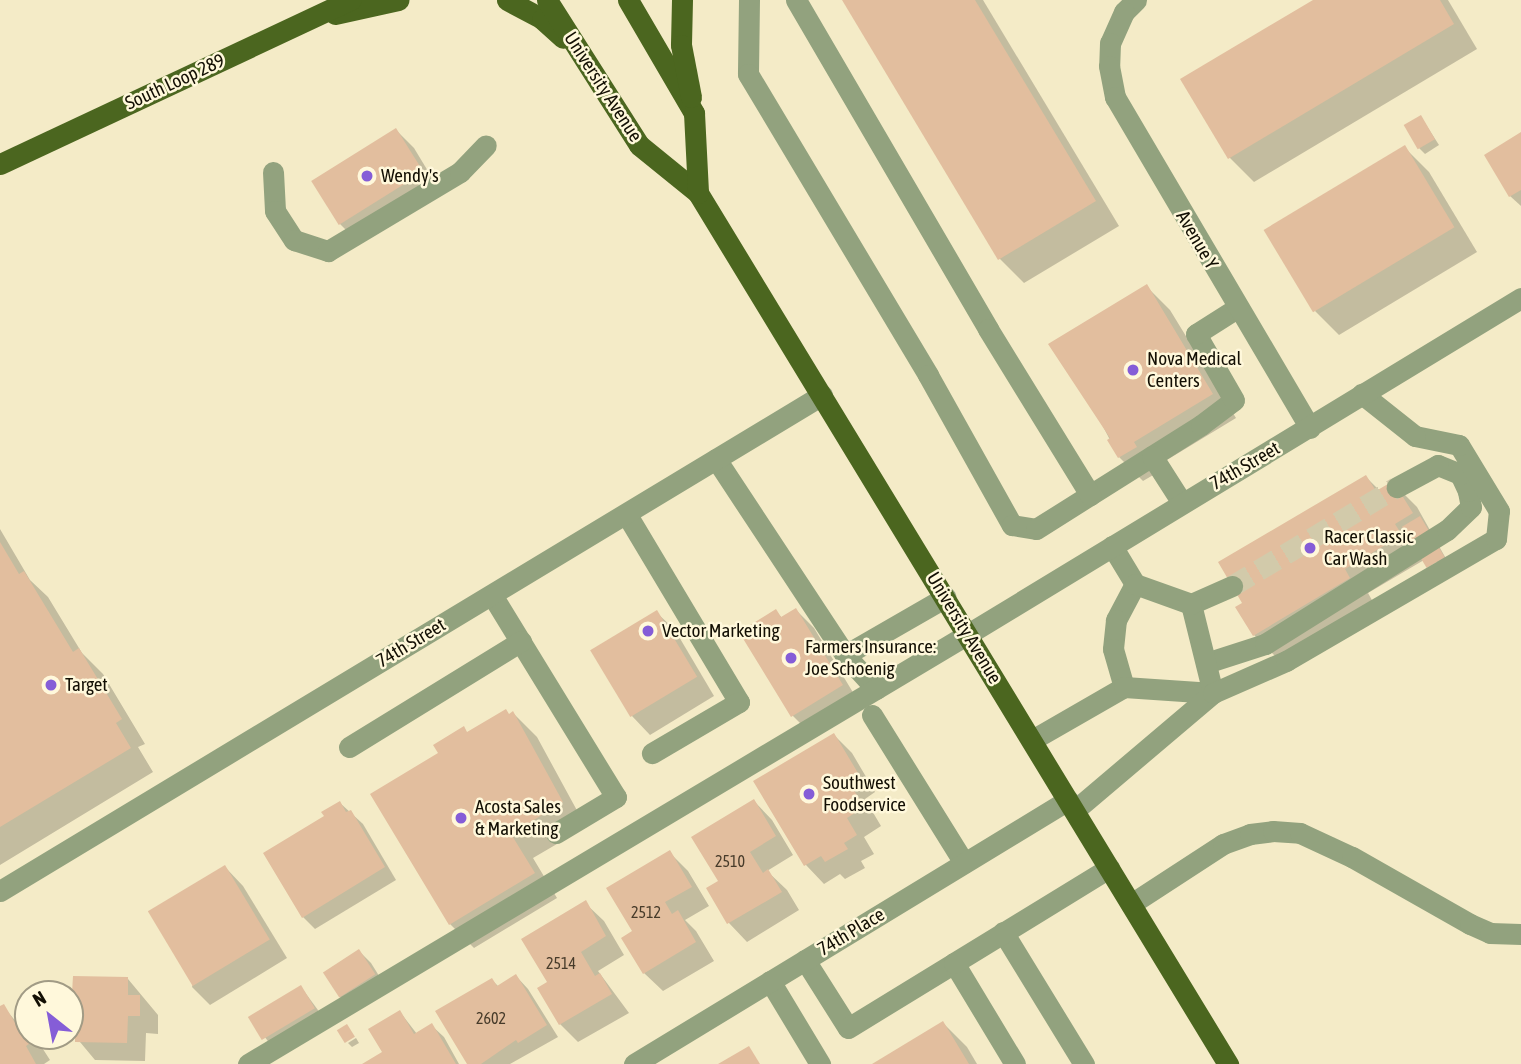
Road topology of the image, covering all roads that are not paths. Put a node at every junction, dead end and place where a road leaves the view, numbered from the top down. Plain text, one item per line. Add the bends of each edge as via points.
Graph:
1 (325, 0) edge
2 (350, 0) edge
3 (398, 0) edge
4 (507, 0) edge
5 (547, 0) edge
6 (628, 0) edge
7 (682, 0) edge
8 (749, 0) edge
9 (796, 0) edge
10 (1136, 0) edge
11 (312, 18) junction
12 (583, 57) junction
13 (694, 113) junction
14 (486, 145) dead end
15 (0, 164) edge
16 (273, 173) dead end
17 (698, 193) junction
18 (1521, 298) edge
19 (1237, 308) junction
20 (1362, 394) junction
21 (822, 395) junction
22 (1310, 428) junction
23 (1152, 456) junction
24 (716, 459) junction
25 (1397, 487) tunnel mouth
26 (1090, 495) junction
27 (1182, 503) junction
28 (626, 515) junction
29 (1112, 546) junction
30 (1135, 584) junction
31 (1232, 586) tunnel mouth
32 (492, 594) junction
33 (946, 597) junction
34 (1191, 604) junction
35 (968, 634) junction
36 (521, 641) junction
37 (845, 655) junction
38 (1206, 663) junction
39 (1124, 687) junction
40 (876, 689) junction
41 (1213, 693) junction
42 (872, 715) dead end
43 (1032, 740) junction
44 (349, 747) dead end
45 (652, 752) dead end
46 (1072, 805) junction
47 (556, 833) dead end
48 (964, 863) junction
49 (1109, 867) junction
50 (0, 891) edge
51 (1131, 904) junction
52 (1003, 932) junction
53 (1521, 934) edge
54 (805, 960) junction
55 (954, 963) junction
56 (770, 981) junction
57 (248, 1064) edge
58 (634, 1064) edge
59 (820, 1064) edge
60 (1015, 1064) edge
61 (1084, 1064) edge
62 (1228, 1064) edge

1 - 11 main road
2 - 11 main road, South Loop 289
3 - 11 main road
4 - 12 main road via 542,19
5 - 12 main road, University Avenue
6 - 13 main road, University Avenue
7 - 13 main road via 681,45
8 - 26 street via 748,74 1013,525 1036,529
9 - 26 street
10 - 19 street, Avenue Y via 1124,12 1110,43 1115,97
11 - 15 main road, South Loop 289
12 - 17 main road, University Avenue via 639,145
13 - 17 main road, University Avenue
14 - 16 street via 460,172 328,251 294,240 275,211
17 - 21 main road, University Avenue
18 - 20 street, 74th Street
19 - 22 street, Avenue Y
19 - 23 street via 1196,334 1234,400
20 - 22 street, 74th Street
20 - 41 street via 1415,436 1459,445 1499,511 1496,539 1286,661
21 - 24 street, 74th Street
21 - 33 main road, University Avenue
22 - 27 street, 74th Street
23 - 26 street
23 - 27 street
24 - 28 street, 74th Street
24 - 37 street
25 - 38 street via 1438,464 1460,474 1471,506 1447,530 1265,644
27 - 29 street, 74th Street
28 - 32 street, 74th Street
28 - 45 street via 738,702
29 - 30 street
29 - 35 street, 74th Street
30 - 34 street
30 - 39 street via 1116,620 1113,649
31 - 34 street
32 - 36 street
32 - 50 street, 74th Street
33 - 35 main road, University Avenue
33 - 37 street
34 - 38 street
35 - 40 street, 74th Street
35 - 43 main road, University Avenue
36 - 44 street
36 - 47 street via 616,797
37 - 40 street
38 - 41 street
39 - 41 street
39 - 43 street
40 - 57 street, 74th Street
41 - 46 street, 74th Place
42 - 48 street
43 - 46 main road, University Avenue
46 - 48 street, 74th Place
46 - 49 main road, University Avenue
48 - 54 street, 74th Place
49 - 51 main road, University Avenue
49 - 52 street
51 - 53 street via 1223,845 1250,834 1287,832 1319,840 1490,933
51 - 62 main road, University Avenue
52 - 55 street
52 - 61 street
54 - 55 street via 848,1028
54 - 56 street, 74th Place
55 - 60 street
56 - 58 street, 74th Place
56 - 59 street

